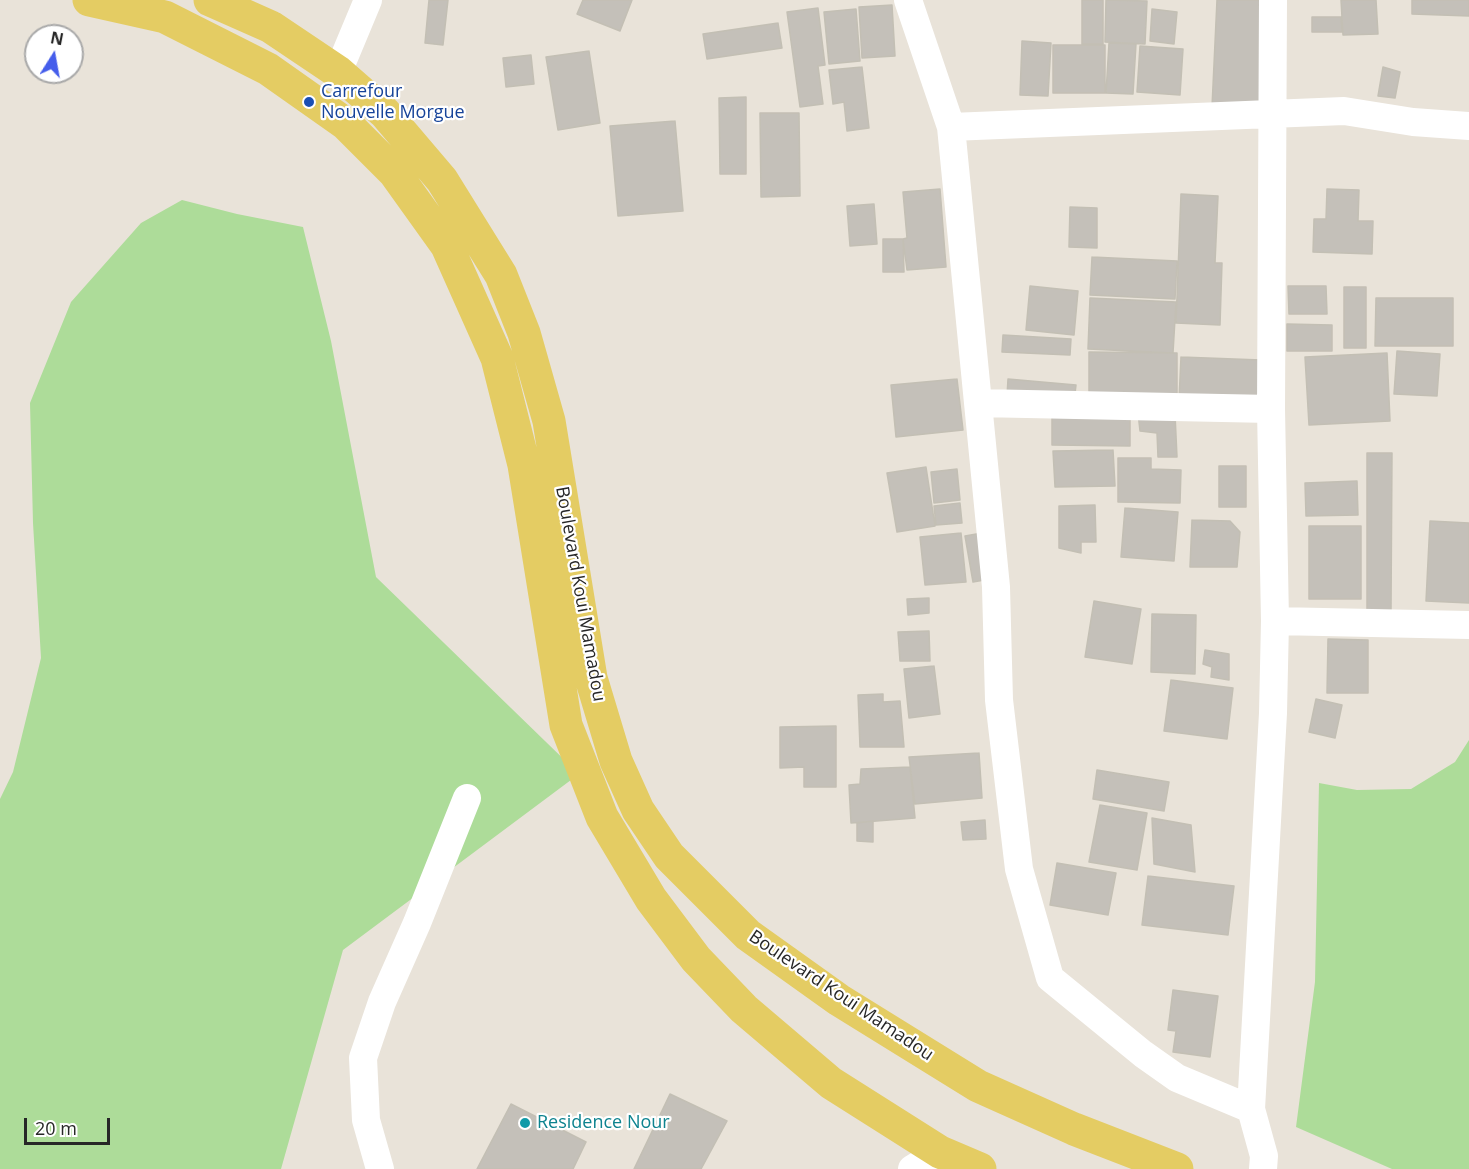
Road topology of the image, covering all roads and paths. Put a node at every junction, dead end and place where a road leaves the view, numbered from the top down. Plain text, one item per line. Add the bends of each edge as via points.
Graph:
1 (89, 0) edge
2 (210, 0) edge
3 (368, 0) edge
4 (908, 0) edge
5 (1273, 0) edge
6 (338, 72) junction
7 (1271, 113) junction
8 (951, 126) junction
9 (1469, 126) edge
10 (978, 403) junction
11 (1271, 409) junction
12 (1275, 621) junction
13 (1469, 625) edge
14 (467, 798) dead end
15 (1251, 1109) junction
16 (940, 1152) junction
17 (380, 1169) edge
18 (912, 1169) edge
19 (980, 1169) edge
20 (1178, 1169) edge
21 (1263, 1169) edge

1 - 16 main road, Boulevard Koui Mamadou via 165,17 268,69 346,124 394,172 447,246 497,358 524,465 566,724 602,817 651,899 696,959 744,1009 831,1083
2 - 6 main road, Boulevard Koui Mamadou via 270,27
3 - 6 street
4 - 8 street
5 - 7 street
6 - 20 main road, Boulevard Koui Mamadou via 385,113 442,180 501,275 524,333 549,421 591,678 616,761 638,810 669,856 748,935 839,1000 978,1086
7 - 8 street
7 - 9 street via 1344,111
7 - 11 street
8 - 10 street
10 - 11 street
10 - 15 street via 996,587 999,700 1019,869 1050,978 1177,1078
11 - 12 street
12 - 13 street
12 - 15 street
14 - 17 street via 382,1002 363,1058 366,1120
15 - 21 street via 1264,1156
16 - 18 street
16 - 19 main road, Boulevard Koui Mamadou

